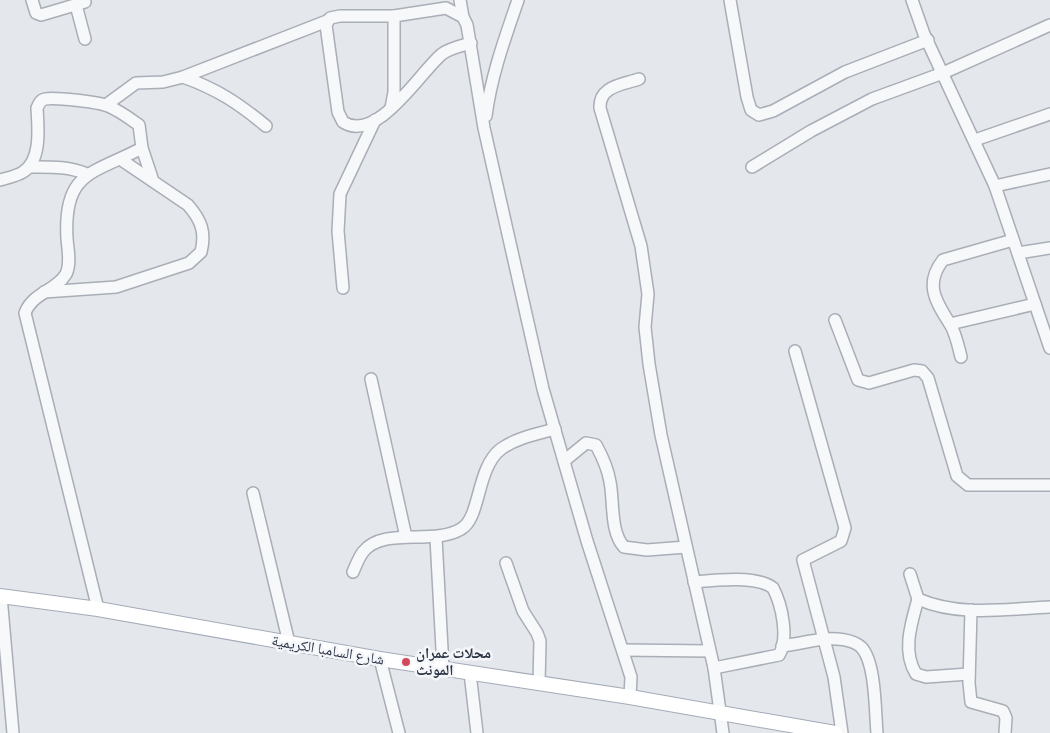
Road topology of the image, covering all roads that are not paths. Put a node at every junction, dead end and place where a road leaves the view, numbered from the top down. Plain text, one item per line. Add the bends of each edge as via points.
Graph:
1 (32, 0) edge
2 (460, 0) edge
3 (518, 0) edge
4 (730, 0) edge
5 (912, 0) edge
6 (394, 16) junction
7 (463, 17) junction
8 (327, 21) junction
9 (1050, 25) edge
10 (85, 39) dead end
11 (928, 40) junction
12 (471, 43) junction
13 (943, 72) junction
14 (183, 77) junction
15 (639, 79) dead end
16 (106, 105) junction
17 (390, 109) junction
18 (1050, 114) edge
19 (375, 120) junction
20 (266, 126) dead end
21 (484, 128) junction
22 (975, 140) junction
23 (142, 148) junction
24 (120, 159) junction
25 (30, 167) junction
26 (752, 167) dead end
27 (87, 174) junction
28 (1050, 174) edge
29 (152, 178) junction
30 (0, 180) edge
31 (995, 186) junction
32 (1013, 240) junction
33 (1050, 248) edge
34 (1018, 254) junction
35 (343, 288) dead end
36 (44, 292) junction
37 (1035, 304) junction
38 (835, 320) dead end
39 (950, 324) junction
40 (1047, 330) edge
41 (1050, 348) edge
42 (796, 351) dead end
43 (961, 357) dead end
44 (371, 379) dead end
45 (555, 429) junction
46 (564, 461) junction
47 (1050, 485) edge
48 (253, 493) dead end
49 (406, 537) junction
50 (436, 538) junction
51 (686, 547) junction
52 (506, 563) dead end
53 (353, 572) dead end
54 (910, 574) dead end
55 (694, 582) junction
56 (0, 596) edge
57 (918, 600) junction
58 (1050, 607) edge
59 (98, 609) junction
60 (971, 610) junction
61 (825, 639) junction
62 (289, 643) junction
63 (782, 646) junction
64 (623, 650) junction
65 (709, 651) junction
66 (380, 659) junction
67 (443, 668) junction
68 (714, 668) junction
69 (470, 673) junction
70 (969, 674) junction
71 (539, 684) junction
72 (630, 697) junction
73 (720, 713) junction
74 (802, 730) edge
75 (13, 733) edge
76 (399, 733) edge
77 (477, 733) edge
78 (723, 733) edge
79 (835, 733) edge
80 (842, 733) edge
81 (877, 733) edge
82 (1005, 733) edge

1 - 10 street via 36,13 41,15 81,4
2 - 7 street
3 - 21 street via 489,92
4 - 11 street via 747,97 751,110 759,116 845,72
5 - 11 street
6 - 7 street via 446,8
6 - 8 street via 340,16
6 - 17 street via 394,92
7 - 12 street
8 - 14 street
8 - 19 street via 328,54 340,118 354,127
9 - 13 street
11 - 13 street
12 - 17 street via 442,54
12 - 21 street
13 - 22 street
13 - 26 street via 872,99
14 - 16 street via 136,83
14 - 20 street via 234,99
15 - 51 street via 606,90 601,97 600,108 641,246 648,294 646,348
16 - 23 street via 138,125
16 - 25 street via 67,99 39,102 37,143
17 - 19 street
18 - 22 street
19 - 35 street via 340,194 338,232
21 - 45 street via 524,314
22 - 31 street
23 - 24 street
23 - 29 street
24 - 27 street
24 - 29 street
25 - 27 street via 75,169
25 - 30 street
27 - 36 street via 75,190 66,218 68,268 62,279
28 - 31 street
29 - 36 street via 188,205 201,224 203,243 196,258 116,287
31 - 32 street
32 - 34 street
32 - 39 street via 943,260 939,265 933,293 938,308
33 - 34 street
34 - 37 street
36 - 59 street via 27,307 26,323
37 - 39 street
37 - 40 street
38 - 47 street via 858,380 869,383 914,370 922,371 928,378 957,476 962,482 968,485
39 - 43 street
40 - 41 street
42 - 61 street via 845,528 841,541 803,560
44 - 49 street
45 - 46 street
45 - 50 street via 501,450 486,469 468,523 456,532
46 - 51 street via 586,443 596,445 610,480 617,533 624,547 647,550
46 - 64 street
48 - 62 street
49 - 50 street
49 - 53 street via 368,546
50 - 67 street
51 - 55 street
52 - 71 street via 523,611 540,641
54 - 57 street
55 - 63 street via 734,580 768,584 777,595
55 - 65 street
56 - 59 main road, شارع السامبا الكريمية
56 - 75 street
57 - 60 street via 955,610
57 - 70 street via 909,638 909,663 916,674 926,677
58 - 60 street
59 - 62 main road, شارع السامبا الكريمية
60 - 70 street
61 - 63 street
61 - 80 street
61 - 81 street via 856,644 866,654 874,692
62 - 66 main road, شارع السامبا الكريمية
63 - 68 street via 776,656
64 - 65 street
64 - 72 street via 631,677
65 - 68 street
66 - 67 main road, شارع السامبا الكريمية
66 - 76 street
67 - 69 main road, شارع السامبا الكريمية
68 - 73 street
69 - 71 main road, شارع السامبا الكريمية
69 - 77 street
70 - 82 street via 971,702 1004,711
71 - 72 main road, شارع السامبا الكريمية
72 - 73 main road, شارع السامبا الكريمية
73 - 74 main road, شارع السامبا الكريمية
73 - 78 street
74 - 79 main road, شارع السامبا الكريمية

